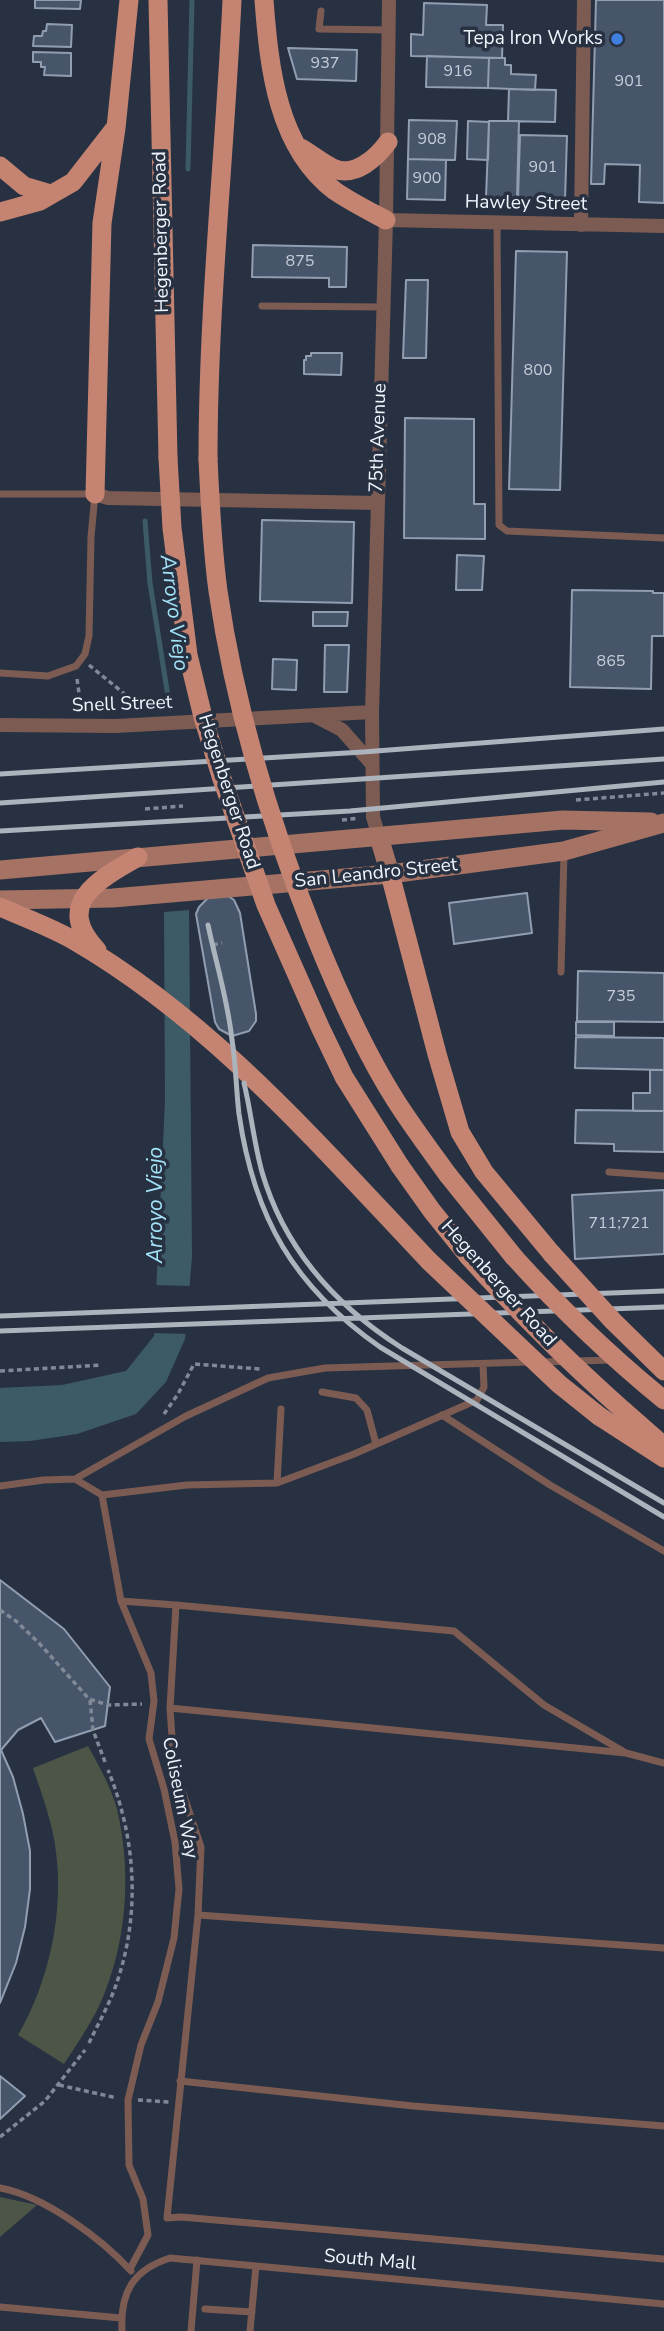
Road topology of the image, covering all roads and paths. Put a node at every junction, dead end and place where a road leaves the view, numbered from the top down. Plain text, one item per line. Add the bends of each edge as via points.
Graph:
1 (129, 0) edge
2 (158, 0) edge
3 (232, 0) edge
4 (264, 0) edge
5 (389, 0) edge
6 (584, 0) edge
7 (321, 11) dead end
8 (389, 30) junction
9 (116, 128) junction
10 (388, 142) junction
11 (295, 144) junction
12 (0, 166) edge
13 (51, 194) junction
14 (0, 212) edge
15 (386, 220) junction
16 (497, 222) junction
17 (581, 225) junction
18 (664, 226) edge
19 (262, 306) dead end
20 (384, 307) junction
21 (0, 494) edge
22 (95, 495) junction
23 (377, 503) junction
24 (664, 538) edge
25 (79, 663) junction
26 (0, 673) edge
27 (80, 701) dead end
28 (147, 712) dead end
29 (372, 712) junction
30 (313, 715) junction
31 (0, 725) edge
32 (372, 764) junction
33 (183, 806) dead end
34 (145, 809) dead end
35 (664, 823) edge
36 (379, 837) junction
37 (564, 851) junction
38 (138, 857) junction
39 (0, 870) edge
40 (390, 874) junction
41 (83, 899) junction
42 (0, 900) edge
43 (0, 907) edge
44 (222, 943) dead end
45 (212, 945) dead end
46 (113, 964) junction
47 (561, 972) dead end
48 (609, 1172) dead end
49 (664, 1176) edge
50 (664, 1358) edge
51 (625, 1359) dead end
52 (638, 1359) dead end
53 (484, 1364) junction
54 (101, 1365) dead end
55 (0, 1371) edge
56 (664, 1371) edge
57 (268, 1378) junction
58 (322, 1392) dead end
59 (664, 1400) edge
60 (281, 1409) dead end
61 (442, 1415) junction
62 (160, 1430) junction
63 (376, 1444) junction
64 (664, 1446) edge
65 (664, 1458) edge
66 (75, 1479) junction
67 (277, 1483) junction
68 (0, 1486) edge
69 (102, 1495) junction
70 (664, 1552) edge
71 (121, 1601) junction
72 (176, 1605) junction
73 (0, 1610) edge
74 (89, 1699) junction
75 (154, 1701) junction
76 (170, 1708) junction
77 (626, 1753) junction
78 (105, 1762) dead end
79 (664, 1763) edge
80 (108, 1769) dead end
81 (198, 1915) junction
82 (664, 1948) edge
83 (89, 2043) dead end
84 (85, 2050) dead end
85 (180, 2081) junction
86 (59, 2085) junction
87 (128, 2100) junction
88 (178, 2104) junction
89 (664, 2126) edge
90 (0, 2137) edge
91 (0, 2188) edge
92 (664, 2259) edge
93 (197, 2260) junction
94 (256, 2266) junction
95 (130, 2269) junction
96 (135, 2278) junction
97 (664, 2304) edge
98 (0, 2307) edge
99 (205, 2309) dead end
100 (252, 2312) junction
101 (121, 2318) junction
102 (122, 2331) edge
103 (191, 2331) edge
104 (250, 2331) edge

1 - 9 main road
2 - 64 main road, Hegenberger Road, bridge via 172,528 188,655 203,717 266,905 344,1077 432,1211 532,1326
3 - 59 main road, Hegenberger Road, bridge via 208,458 218,590 254,762 298,894 348,1012 396,1100 448,1175 553,1301
4 - 11 main road via 270,60
5 - 8 street, 75th Avenue
6 - 17 street
7 - 8 lane via 319,29
8 - 10 street, 75th Avenue
9 - 13 main road via 73,182
9 - 22 main road via 102,223
10 - 11 main road via 367,164 337,170
10 - 15 street, 75th Avenue
11 - 15 main road via 313,171 335,190
12 - 13 main road via 24,186
13 - 14 main road
15 - 16 street, Hawley Street
15 - 20 street, 75th Avenue
16 - 17 street, Hawley Street
16 - 24 lane via 499,525 507,531
17 - 18 street, Hawley Street
19 - 20 lane
20 - 23 street, 75th Avenue
21 - 22 lane
22 - 23 street
22 - 25 lane via 89,636
23 - 29 street, 75th Avenue
25 - 26 lane via 48,676
25 - 27 path
25 - 28 path
29 - 30 street, Snell Street
29 - 32 street, 75th Avenue
30 - 31 street, Snell Street via 116,726
30 - 32 street via 342,730
32 - 36 street, 75th Avenue via 373,817
33 - 34 path
35 - 36 main road, San Leandro Street via 563,820
35 - 37 main road, San Leandro Street
36 - 38 main road, San Leandro Street
36 - 40 main road, 75th Avenue
37 - 40 main road, San Leandro Street
37 - 47 lane
38 - 39 main road, San Leandro Street
38 - 41 main road via 97,883
40 - 41 main road, San Leandro Street
40 - 56 main road, bridge via 460,1132 484,1172 552,1254
41 - 42 main road, San Leandro Street
41 - 46 main road via 82,930
43 - 46 main road via 58,932
44 - 45 path
46 - 65 main road, bridge via 251,1074 429,1261 559,1384
48 - 49 lane
50 - 52 lane
51 - 53 lane
53 - 57 lane via 325,1368
53 - 61 lane via 484,1387 477,1400
54 - 55 path
57 - 62 lane
57 - 62 path via 259,1368 194,1364 165,1411
58 - 63 lane via 356,1398 367,1410
60 - 67 lane
61 - 63 lane
61 - 70 lane
62 - 66 lane
63 - 67 lane
66 - 68 lane
66 - 69 lane
67 - 69 lane via 187,1485
69 - 71 lane, Coliseum Way
71 - 72 lane
71 - 75 lane, Coliseum Way via 151,1672
72 - 76 lane
72 - 77 lane via 454,1631 544,1705
73 - 74 path via 39,1643
74 - 75 path via 108,1705
74 - 78 path via 93,1730
75 - 87 lane, Coliseum Way via 149,1739 175,1842 179,1889 174,1938
76 - 77 lane
76 - 81 lane via 174,1766 201,1847
77 - 79 lane
80 - 83 path via 128,1841 134,1892 131,1929 116,1985
81 - 82 lane
81 - 85 lane
84 - 86 path
85 - 88 lane
85 - 89 lane
86 - 87 path
86 - 90 path
87 - 88 path
87 - 95 lane, Coliseum Way via 129,2165 143,2199 148,2235
88 - 92 lane via 167,2218
91 - 95 lane via 37,2200
93 - 94 lane, South Mall
93 - 96 lane, South Mall via 170,2258 150,2265
93 - 103 lane
94 - 97 lane, South Mall
94 - 100 lane
95 - 96 lane
96 - 101 lane
98 - 101 lane
99 - 100 lane
100 - 104 lane
101 - 102 lane

